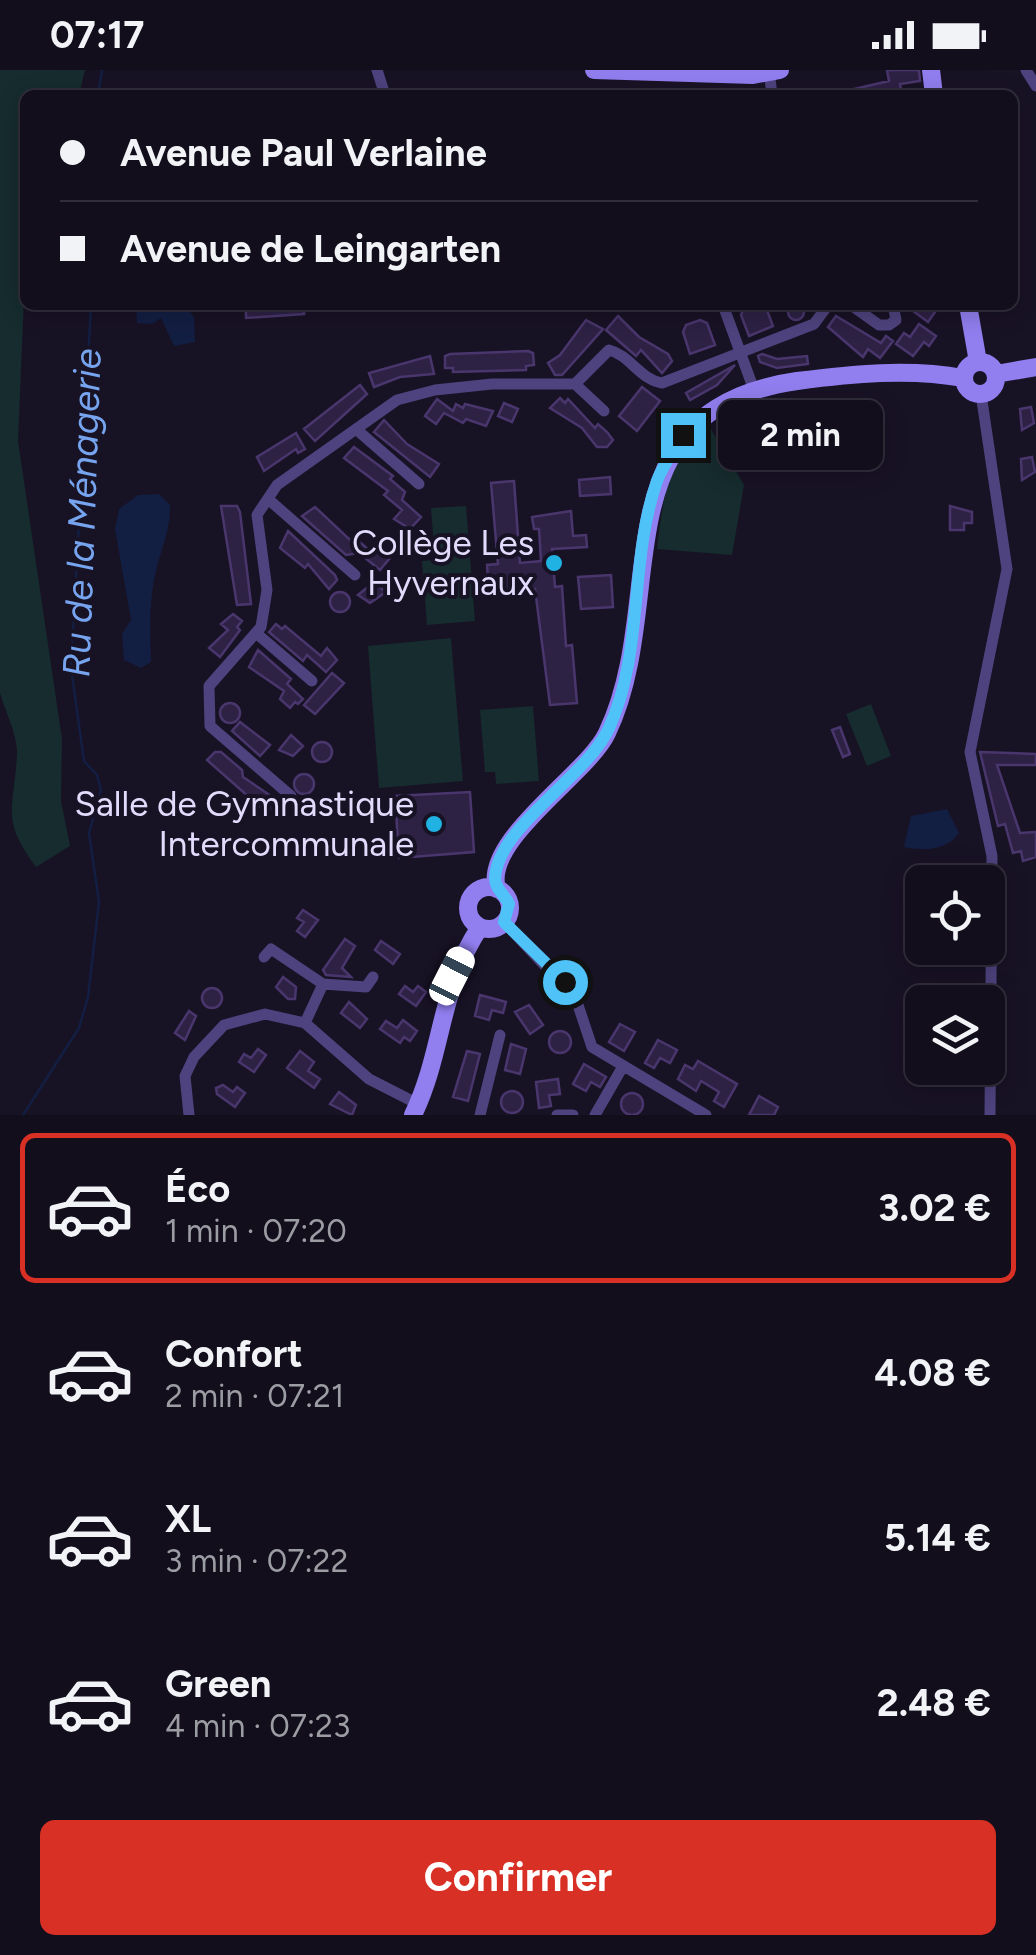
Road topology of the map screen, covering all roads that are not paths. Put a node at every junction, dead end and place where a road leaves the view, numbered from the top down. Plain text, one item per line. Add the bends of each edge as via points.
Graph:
1 (594, 70) edge
2 (1026, 70) edge
3 (773, 71) edge
4 (1036, 86) edge
5 (725, 310) edge
6 (824, 310) edge
7 (858, 310) edge
8 (896, 310) edge
9 (969, 310) edge
10 (742, 353) junction
11 (978, 362) junction
12 (1036, 367) edge
13 (996, 374) junction
14 (963, 378) junction
15 (574, 384) junction
16 (754, 390) junction
17 (981, 394) junction
18 (604, 411) dead end
19 (356, 429) junction
20 (418, 484) dead end
21 (268, 499) junction
22 (355, 575) dead end
23 (256, 632) junction
24 (312, 681) dead end
25 (291, 796) dead end
26 (498, 889) junction
27 (504, 922) junction
28 (480, 927) junction
29 (264, 956) dead end
30 (373, 976) dead end
31 (322, 984) junction
32 (304, 1023) junction
33 (500, 1035) dead end
34 (622, 1068) junction
35 (415, 1110) edge
36 (190, 1115) edge
37 (480, 1115) edge
38 (558, 1115) edge
39 (573, 1115) edge
40 (595, 1115) edge
41 (706, 1115) edge
42 (990, 1115) edge

1 - 3 street
2 - 4 street
5 - 10 street
6 - 10 street via 814,324
7 - 8 street via 879,325 889,325
9 - 11 street
10 - 15 street via 662,384 609,350
10 - 16 street
11 - 13 street
11 - 14 street
12 - 13 street
13 - 17 street via 993,388
14 - 16 street via 904,372
14 - 17 street via 966,388
15 - 18 street
15 - 19 street via 435,390 397,400
16 - 26 street via 722,402 683,435 665,465 652,500 616,712 594,754 517,833 496,874
17 - 42 street via 1007,569 970,752 992,856
19 - 20 street
19 - 21 street via 277,485
21 - 22 street
21 - 23 street via 257,515 267,590
23 - 24 street
23 - 25 street via 209,686 210,726
26 - 27 street via 509,904
26 - 28 street via 480,889 468,902 468,914
27 - 28 street
27 - 34 street via 576,999 592,1047
28 - 35 street via 452,976
29 - 31 street via 271,948
30 - 31 street via 366,987
31 - 32 street
32 - 35 street
32 - 36 street via 265,1014 224,1024 186,1076
33 - 37 street
34 - 40 street
34 - 41 street
38 - 39 street

